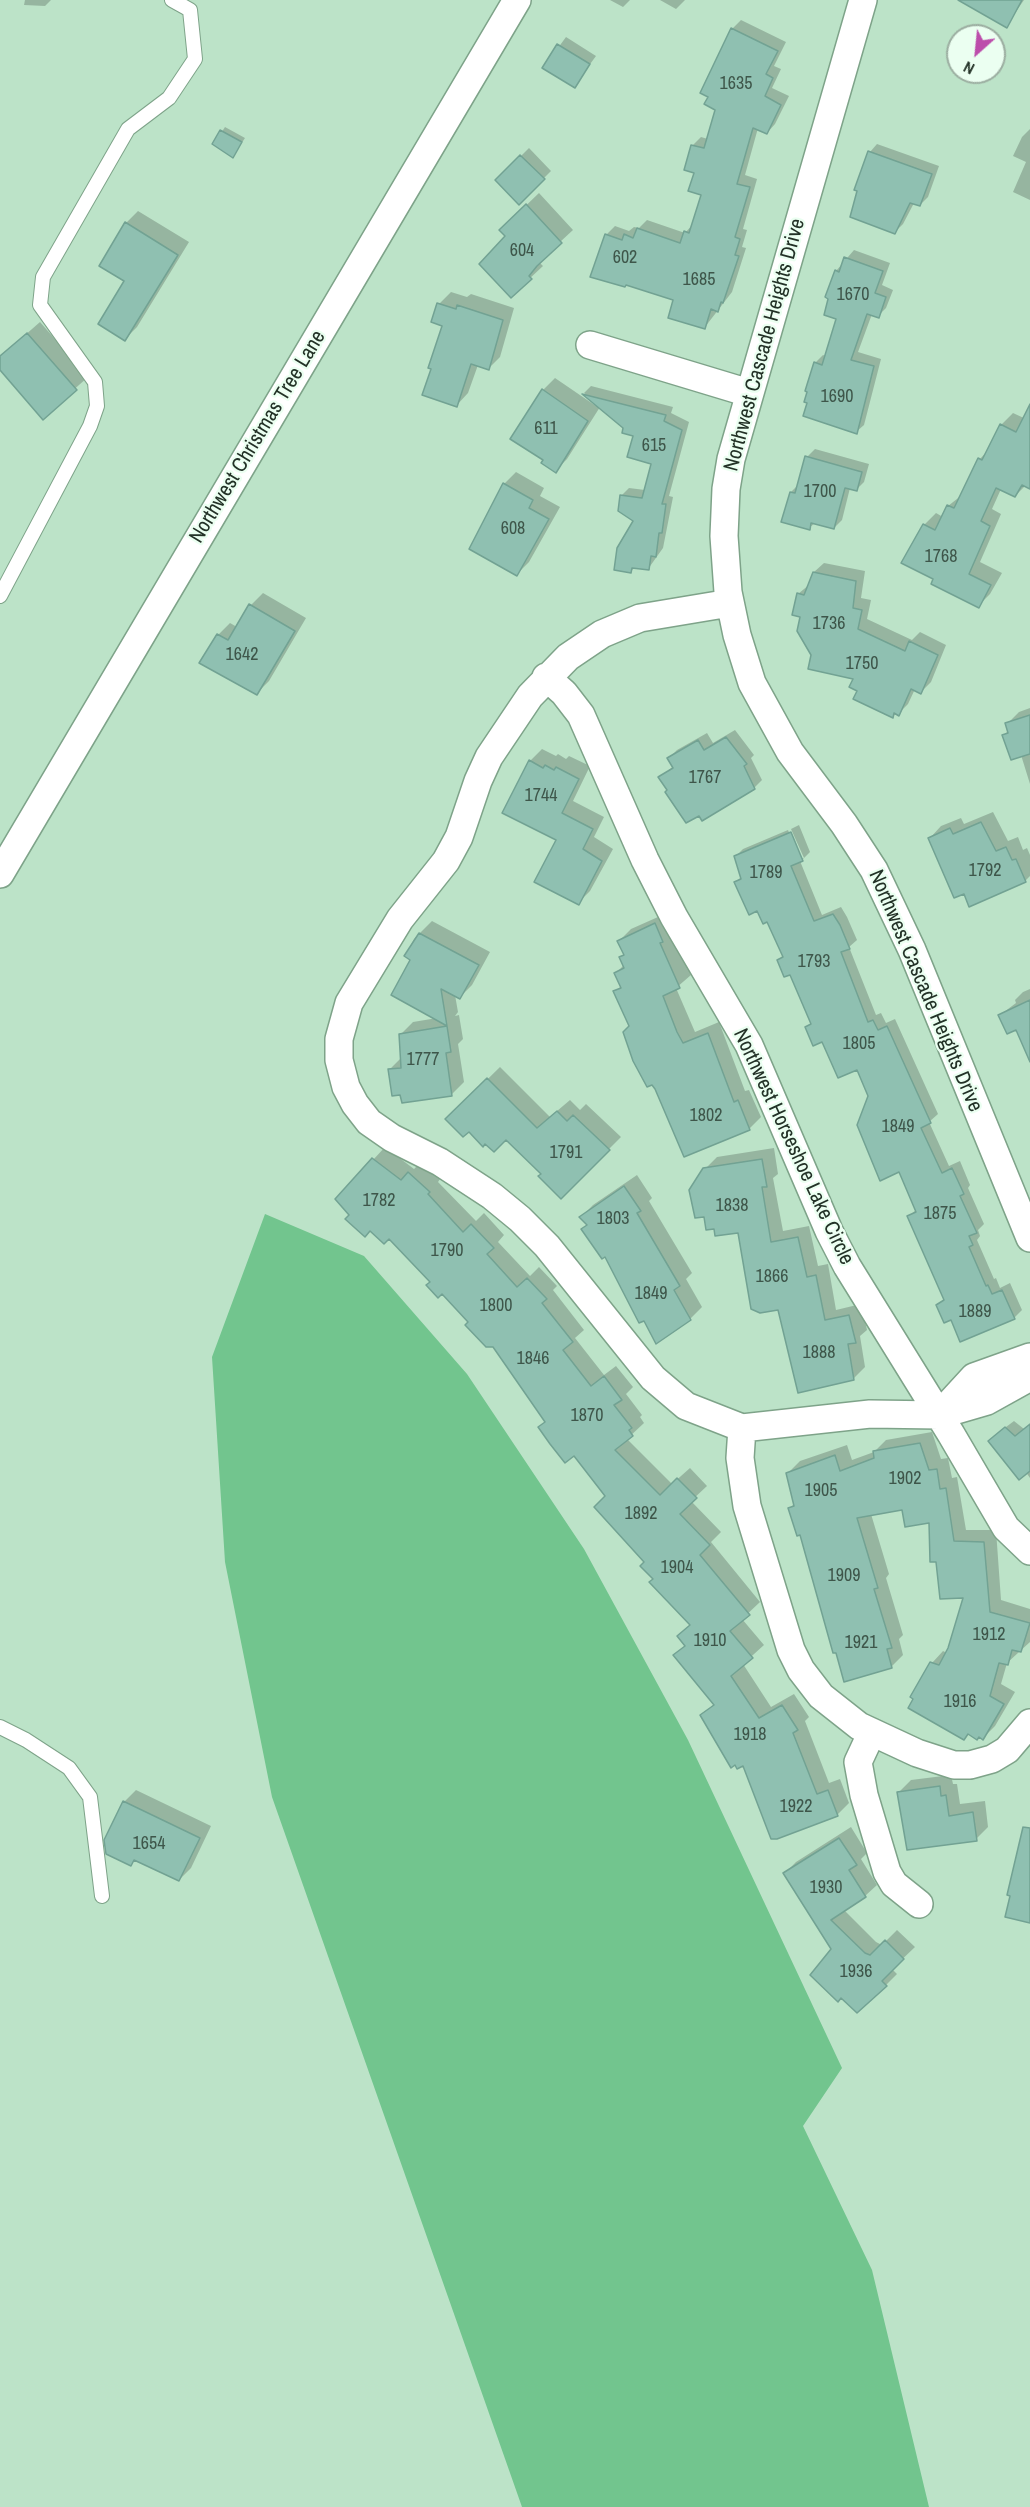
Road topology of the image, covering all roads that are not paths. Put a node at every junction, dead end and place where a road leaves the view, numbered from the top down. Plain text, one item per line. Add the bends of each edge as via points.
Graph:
1 (172, 0) edge
2 (517, 0) edge
3 (863, 0) edge
4 (189, 5) edge
5 (590, 345) dead end
6 (749, 393) junction
7 (0, 596) edge
8 (730, 603) junction
9 (546, 677) junction
10 (0, 874) edge
11 (1030, 1238) edge
12 (1030, 1357) edge
13 (1030, 1377) edge
14 (939, 1415) junction
15 (742, 1428) junction
16 (1030, 1551) edge
17 (1030, 1723) edge
18 (0, 1727) edge
19 (872, 1732) junction
20 (102, 1896) dead end
21 (919, 1904) dead end

1 - 4 lane
2 - 10 street, Northwest Christmas Tree Lane
3 - 6 street, Northwest Cascade Heights Drive
4 - 7 lane via 195,59 169,98 128,129 43,277 40,305 95,382 96,406 90,426
5 - 6 street
6 - 8 street, Northwest Cascade Heights Drive via 726,489 724,536
8 - 9 street via 640,618 611,630 568,657
8 - 11 street, Northwest Cascade Heights Drive via 752,683 768,715 790,753 874,870 907,940
9 - 14 street, Northwest Horseshoe Lake Circle via 580,715 674,917 749,1045 846,1266
9 - 15 street via 489,756 446,861 400,919 350,1003 339,1039 339,1060 346,1087 369,1122 440,1162 520,1219 554,1254 653,1378 677,1399
12 - 14 street via 974,1377
13 - 14 street via 987,1401
14 - 15 street via 870,1414
14 - 16 street, Northwest Horseshoe Lake Circle via 1006,1528
15 - 19 street via 740,1458 747,1506 791,1650 821,1696
17 - 19 street via 1007,1750 970,1765 937,1762
18 - 20 lane via 69,1768 90,1797
19 - 21 street via 858,1762 864,1796 887,1872 894,1884

